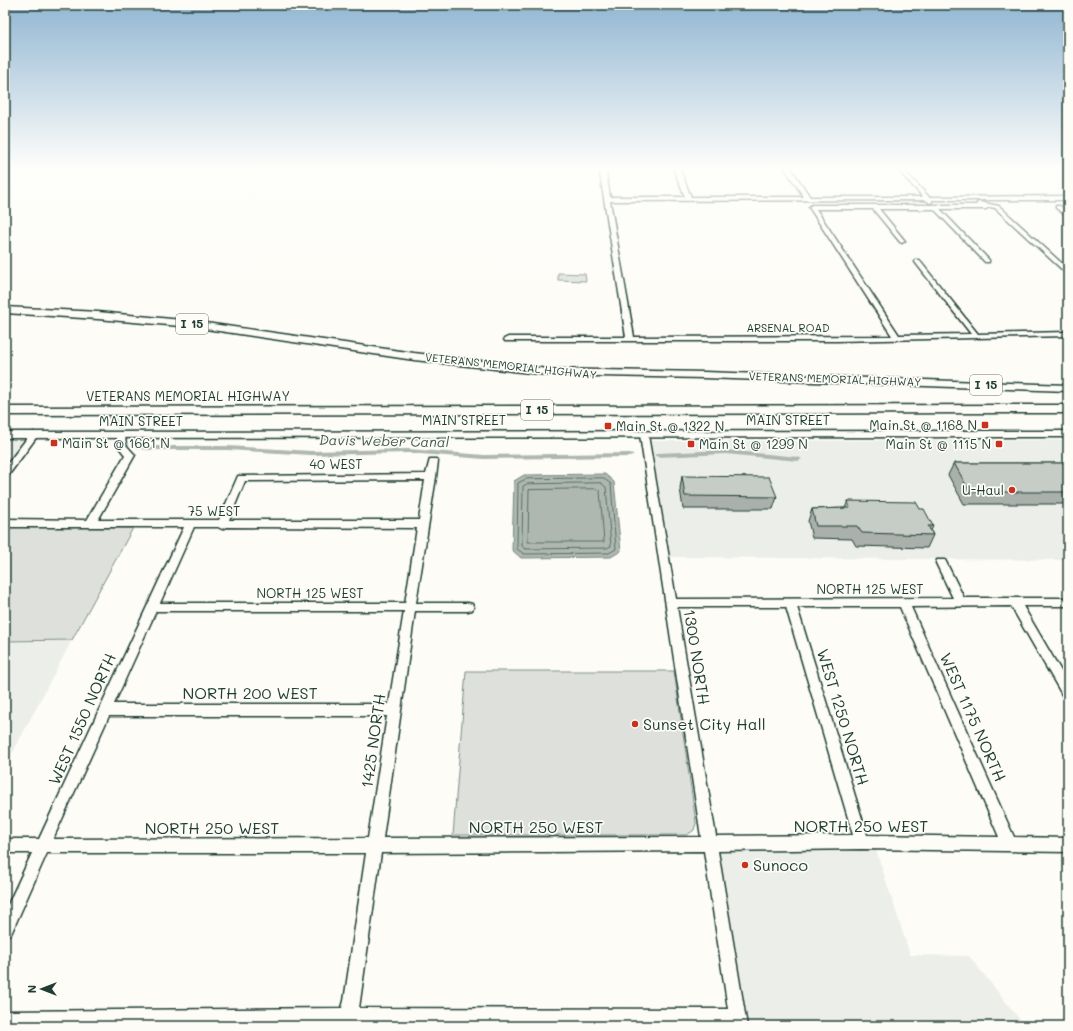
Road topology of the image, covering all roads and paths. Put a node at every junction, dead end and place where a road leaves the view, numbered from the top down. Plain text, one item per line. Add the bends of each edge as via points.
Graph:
1 (610, 215) edge
2 (817, 215) edge
3 (881, 215) edge
4 (943, 215) edge
5 (1006, 215) edge
6 (902, 242) dead end
7 (917, 261) dead end
8 (986, 261) dead end
9 (1068, 273) edge
10 (10, 310) edge
11 (1068, 334) edge
12 (977, 336) junction
13 (630, 338) junction
14 (897, 338) junction
15 (508, 339) dead end
16 (904, 381) junction
17 (1068, 381) edge
18 (1068, 388) edge
19 (1068, 409) edge
20 (5, 411) edge
21 (1068, 434) edge
22 (5, 435) edge
23 (34, 435) junction
24 (121, 435) junction
25 (644, 435) junction
26 (433, 461) dead end
27 (5, 474) edge
28 (431, 477) junction
29 (5, 523) edge
30 (90, 524) junction
31 (424, 524) junction
32 (190, 525) junction
33 (222, 525) junction
34 (941, 563) dead end
35 (671, 602) junction
36 (1068, 602) edge
37 (790, 603) junction
38 (904, 603) junction
39 (961, 603) junction
40 (1015, 603) junction
41 (410, 606) junction
42 (468, 606) dead end
43 (152, 607) junction
44 (1068, 694) edge
45 (105, 710) junction
46 (394, 710) junction
47 (862, 842) junction
48 (710, 844) junction
49 (1010, 845) junction
50 (5, 846) edge
51 (375, 846) junction
52 (1068, 846) edge
53 (43, 847) junction
54 (5, 928) edge
55 (5, 1019) edge
56 (348, 1021) edge
57 (738, 1022) edge

1 - 13 street
2 - 14 street
3 - 6 street
4 - 8 street
5 - 9 street
7 - 12 street
10 - 16 highway, VETERANS MEMORIAL HIGHWAY / I 15 via 190,324 443,360 548,372
11 - 12 street, ARSENAL ROAD
12 - 14 street, ARSENAL ROAD
13 - 14 street, ARSENAL ROAD
13 - 15 street, ARSENAL ROAD
16 - 17 highway
16 - 18 highway, VETERANS MEMORIAL HIGHWAY / I 15
19 - 20 highway, VETERANS MEMORIAL HIGHWAY / I 15
21 - 25 main road, MAIN STREET
22 - 23 main road, MAIN STREET
23 - 24 main road, MAIN STREET
23 - 27 street
24 - 25 main road, MAIN STREET
24 - 30 street via 122,445 130,455
25 - 35 street, 1300 NORTH
26 - 28 street, 1425 NORTH
28 - 31 street, 1425 NORTH
28 - 33 street, 40 WEST via 242,478
29 - 30 street, 75 WEST
30 - 32 street, 75 WEST
31 - 33 street, 75 WEST
31 - 41 street, 1425 NORTH
32 - 33 street, 75 WEST
32 - 43 street, WEST 1550 NORTH
34 - 39 street
35 - 37 street, NORTH 125 WEST
35 - 48 street, 1300 NORTH
36 - 40 street, NORTH 125 WEST
37 - 38 street, NORTH 125 WEST
37 - 47 street, WEST 1250 NORTH
38 - 39 street, NORTH 125 WEST
38 - 49 street, WEST 1175 NORTH
39 - 40 street, NORTH 125 WEST
40 - 44 street
41 - 42 street, NORTH 125 WEST
41 - 43 street, NORTH 125 WEST
41 - 46 street, 1425 NORTH
43 - 45 street, WEST 1550 NORTH
45 - 46 street, NORTH 200 WEST
45 - 53 street, WEST 1550 NORTH
46 - 51 street, 1425 NORTH
47 - 48 street, NORTH 250 WEST
47 - 49 street, NORTH 250 WEST
48 - 51 street, NORTH 250 WEST
48 - 57 street, 1300 NORTH
49 - 52 street, NORTH 250 WEST
50 - 53 street, NORTH 250 WEST
51 - 53 street, NORTH 250 WEST
51 - 56 street, 1425 NORTH
53 - 54 street, WEST 1550 NORTH
55 - 56 street
56 - 57 street

